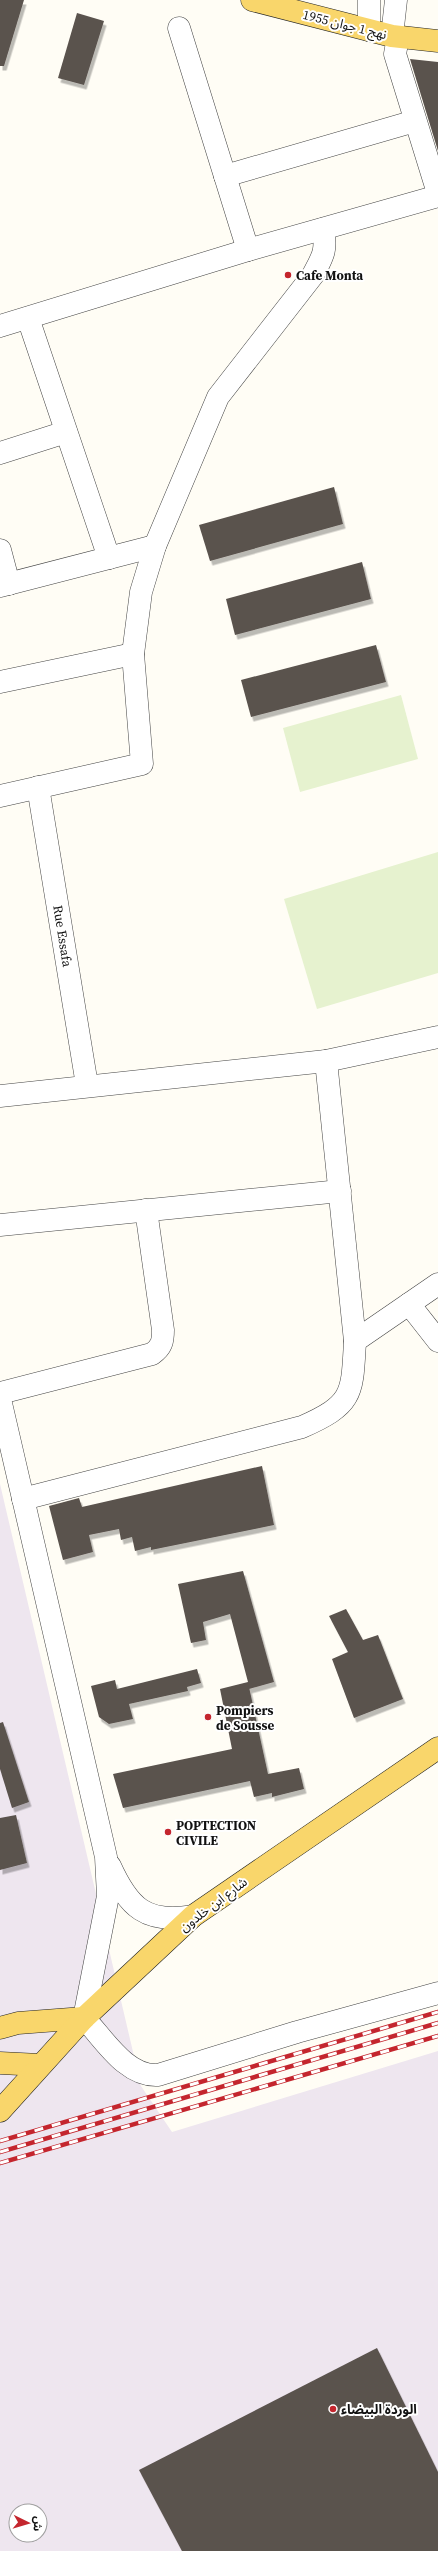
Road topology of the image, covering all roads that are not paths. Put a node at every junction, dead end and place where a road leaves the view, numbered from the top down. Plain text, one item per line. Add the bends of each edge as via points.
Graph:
1 (252, 0) edge
2 (369, 0) edge
3 (396, 0) edge
4 (273, 3) edge
5 (179, 28) dead end
6 (369, 30) junction
7 (395, 36) junction
8 (438, 41) edge
9 (415, 121) junction
10 (225, 176) junction
11 (438, 195) edge
12 (323, 229) junction
13 (248, 250) junction
14 (28, 318) junction
15 (0, 326) edge
16 (66, 432) junction
17 (0, 453) edge
18 (155, 546) junction
19 (0, 550) edge
20 (109, 558) junction
21 (5, 585) edge
22 (133, 654) junction
23 (0, 682) edge
24 (38, 787) junction
25 (0, 796) edge
26 (438, 1037) edge
27 (326, 1061) junction
28 (87, 1085) junction
29 (0, 1096) edge
30 (340, 1191) junction
31 (146, 1210) junction
32 (0, 1225) edge
33 (438, 1284) edge
34 (409, 1304) junction
35 (355, 1341) junction
36 (438, 1341) edge
37 (0, 1393) edge
38 (0, 1399) edge
39 (23, 1499) junction
40 (438, 1748) edge
41 (106, 1857) junction
42 (193, 1916) junction
43 (438, 1993) edge
44 (84, 2018) junction
45 (0, 2028) edge
46 (0, 2063) edge
47 (40, 2065) junction
48 (0, 2111) edge

1 - 4 main road, نهج 1 جوان 1955
2 - 6 street
3 - 7 street
4 - 6 main road, نهج 1 جوان 1955
5 - 10 street
6 - 7 main road, نهج 1 جوان 1955
7 - 8 main road, نهج 1 جوان 1955
7 - 9 street via 395,54
9 - 10 street
9 - 11 street
10 - 13 street
11 - 12 street
12 - 13 street
12 - 18 street via 326,246 313,275 218,397
13 - 14 street
14 - 15 street
14 - 16 street
16 - 17 street
16 - 20 street
18 - 20 street
18 - 22 street via 141,592
19 - 21 street
20 - 21 street
22 - 23 street
22 - 24 street via 142,764
24 - 25 street
24 - 28 street, Rue Essafa
26 - 27 street
27 - 28 street
27 - 30 street
28 - 29 street
30 - 31 street
30 - 35 street
31 - 32 street
31 - 37 street via 163,1330 162,1345 152,1354
33 - 34 street
34 - 35 street
34 - 36 street
35 - 39 street via 353,1382 350,1392 330,1415 302,1426
38 - 39 street
39 - 41 street
40 - 42 main road, شارع ابن خلدون
41 - 42 street via 120,1888 144,1911 161,1919
41 - 44 street via 108,1896
42 - 44 main road, شارع ابن خلدون
43 - 44 street via 297,2032 158,2075 144,2074 127,2065
44 - 45 main road
44 - 47 main road, شارع ابن خلدون
46 - 47 main road
47 - 48 main road, شارع ابن خلدون

